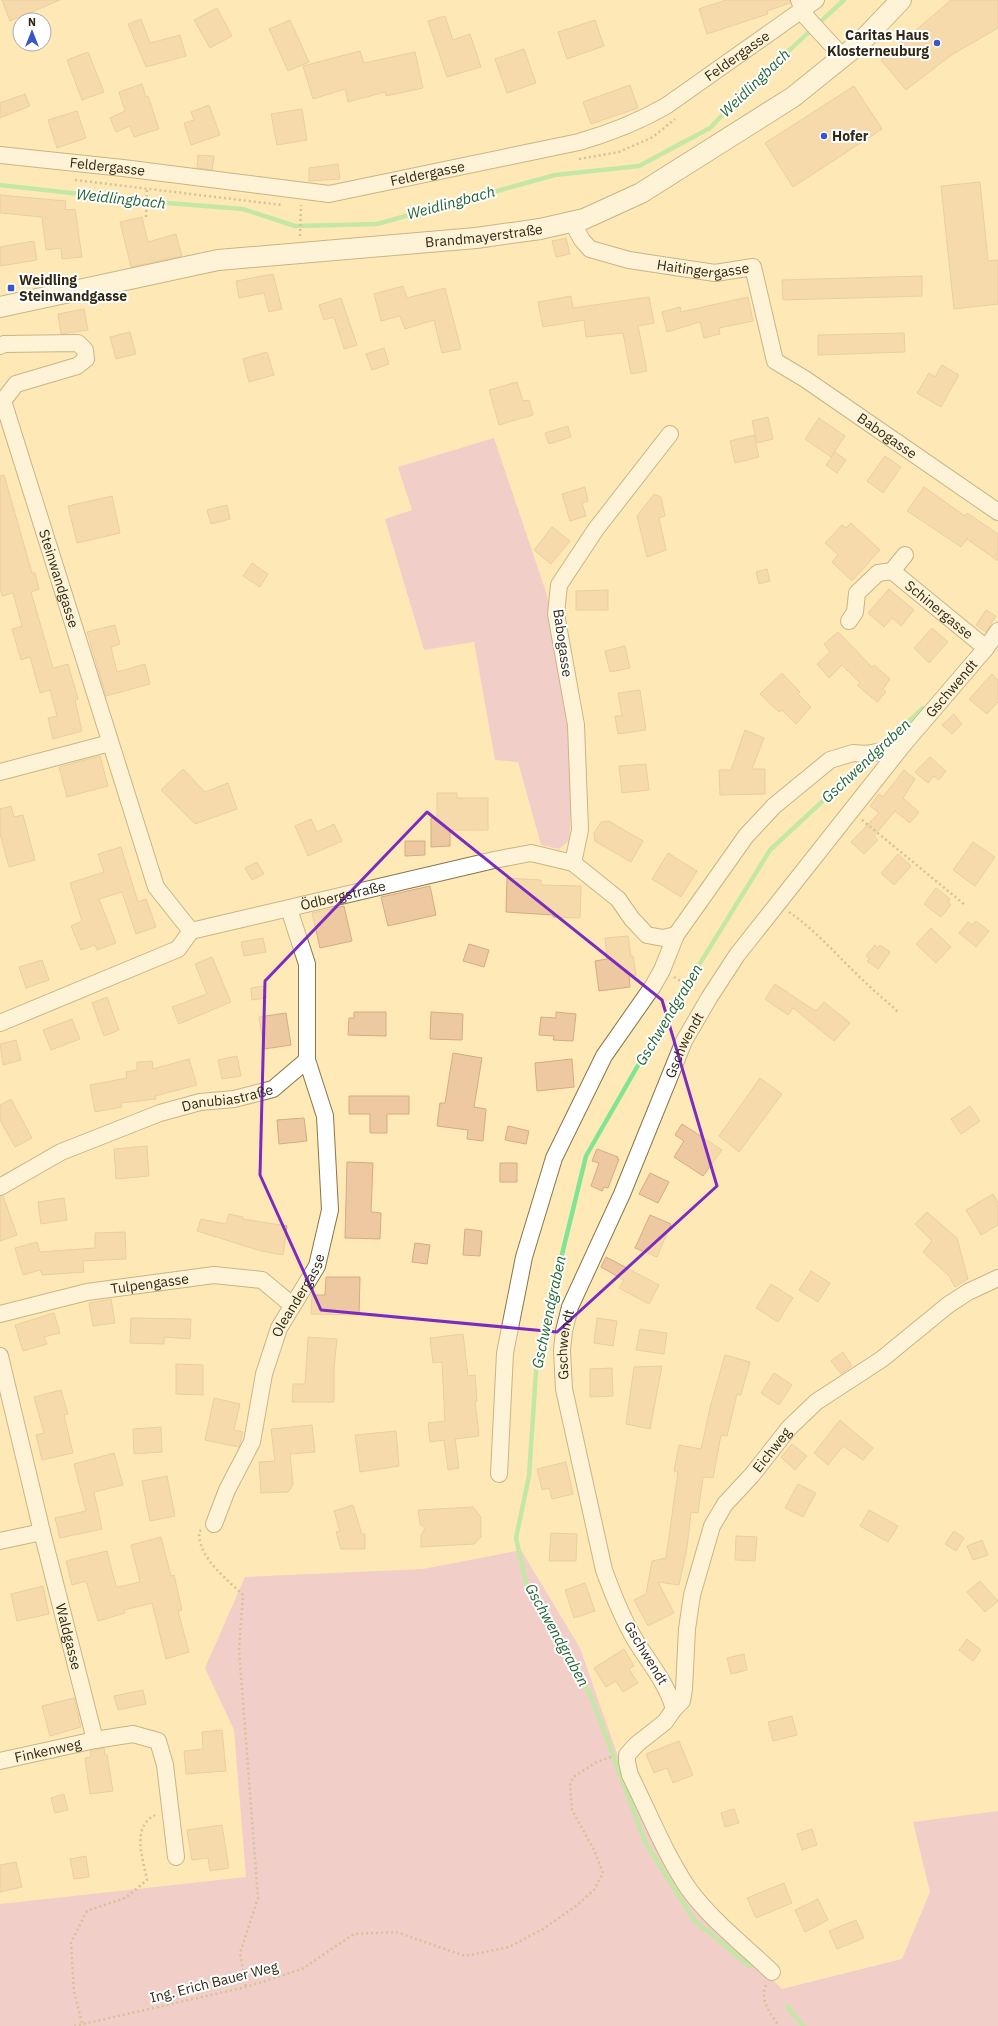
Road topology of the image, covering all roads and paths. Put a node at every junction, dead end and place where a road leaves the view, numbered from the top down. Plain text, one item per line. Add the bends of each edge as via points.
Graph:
1 (816, 0) edge
2 (901, 0) edge
3 (802, 9) edge
4 (843, 57) junction
5 (0, 155) edge
6 (147, 191) dead end
7 (301, 204) dead end
8 (146, 217) dead end
9 (572, 222) junction
10 (300, 236) dead end
11 (0, 307) edge
12 (0, 346) edge
13 (775, 361) joint
14 (670, 434) dead end
15 (998, 512) edge
16 (906, 555) dead end
17 (892, 571) junction
18 (849, 621) dead end
19 (998, 631) edge
20 (986, 648) junction
21 (110, 743) junction
22 (903, 745) junction
23 (0, 772) edge
24 (852, 809) junction
25 (573, 864) junction
26 (777, 904) junction
27 (964, 904) dead end
28 (289, 909) junction
29 (191, 931) junction
30 (676, 934) junction
31 (662, 970) junction
32 (709, 998) junction
33 (898, 1012) dead end
34 (0, 1023) edge
35 (306, 1060) junction
36 (0, 1187) edge
37 (998, 1278) edge
38 (292, 1305) junction
39 (0, 1314) edge
40 (0, 1356) edge
41 (499, 1474) dead end
42 (214, 1524) joint
43 (42, 1532) junction
44 (0, 1541) edge
45 (674, 1709) junction
46 (96, 1740) junction
47 (609, 1757) dead end
48 (0, 1761) edge
49 (170, 1807) junction
50 (176, 1857) dead end
51 (772, 1972) joint
52 (246, 1987) junction
53 (82, 2023) junction
54 (74, 2026) edge
55 (779, 2026) edge

1 - 3 street, Feldergasse
2 - 4 main road, Brandmayerstraße
3 - 4 street
3 - 5 street, Feldergasse via 666,106 611,132 578,142 329,194
4 - 9 main road, Brandmayerstraße via 793,97 641,193
6 - 8 path
7 - 10 path
9 - 11 main road, Brandmayerstraße via 476,238 218,260
9 - 13 street, Haitingergasse via 590,249 629,260 715,273 753,267
12 - 21 street, Steinwandgasse via 78,343 85,350 86,359 77,366 16,384 3,401
13 - 15 street, Babogasse
14 - 25 street, Babogasse via 596,529 559,585 556,614 576,726 580,830
16 - 17 street
17 - 18 street via 878,573 857,593 855,612
17 - 20 street, Schinergasse
19 - 20 street, Gschwendt
20 - 22 street, Gschwendt
21 - 23 street
21 - 29 street, Steinwandgasse via 156,887
22 - 24 street, Gschwendt
22 - 30 street via 866,754 853,753 830,760 774,806 746,836
24 - 26 street, Gschwendt
24 - 27 path
25 - 28 street, Ödbergstraße via 532,854 494,860
25 - 30 street, Ödbergstraße via 618,899 647,935 663,938
26 - 32 street, Gschwendt via 737,955
26 - 33 path via 827,943 866,984
28 - 29 street, Ödbergstraße
28 - 35 street via 307,964
29 - 34 street via 178,949
30 - 31 street
31 - 32 path
31 - 41 street via 604,1056 554,1158 524,1257 505,1353
32 - 45 street, Gschwendt via 684,1041 622,1194 570,1307 562,1350 568,1407 604,1570 612,1594 666,1687
35 - 36 street, Danubiastraße via 274,1089 234,1099 200,1102 160,1113 61,1152
35 - 38 street, Oleandergasse via 325,1116 330,1210 317,1266
37 - 45 street, Eichweg via 948,1305 882,1359 816,1402 784,1433 752,1475 725,1504 712,1526 692,1595 687,1629 684,1689 682,1701
38 - 39 street, Tulpengasse via 262,1280 214,1275 87,1292
38 - 42 street, Oleandergasse via 279,1328 264,1374 252,1442 227,1490
40 - 43 street, Waldgasse
42 - 52 path via 198,1532 198,1542 207,1560 243,1595 239,1649 258,1898 240,1953
43 - 44 street
43 - 46 street, Waldgasse
45 - 51 street via 665,1722 627,1755 630,1775 689,1889 708,1912
46 - 48 street, Finkenweg
46 - 49 street via 133,1734 158,1741 165,1765
47 - 52 path, Ing. Erich Bauer Weg via 573,1777 570,1785 572,1810 595,1852 603,1873 594,1890 543,1930 509,1947 465,1956 396,1932 354,1934 302,1969
49 - 50 street
49 - 53 path via 151,1817 143,1826 140,1840 147,1880 125,1898 87,1911 71,1942 74,1992
51 - 55 path via 764,1989 765,2004
52 - 53 path, Ing. Erich Bauer Weg
53 - 54 path, Ing. Erich Bauer Weg

